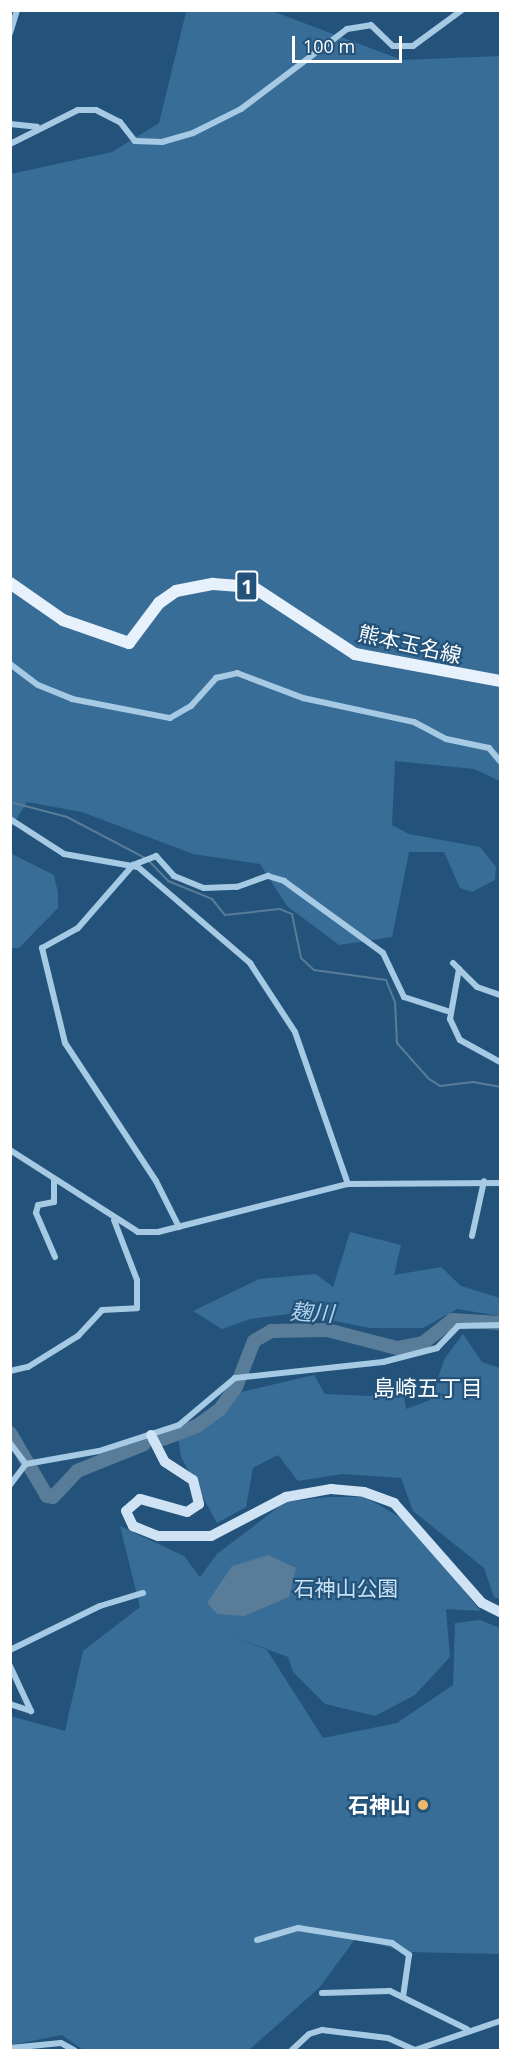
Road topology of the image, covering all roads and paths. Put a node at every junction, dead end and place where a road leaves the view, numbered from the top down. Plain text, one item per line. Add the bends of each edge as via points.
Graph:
1 (17, 10) edge
2 (462, 10) edge
3 (10, 33) edge
4 (10, 124) edge
5 (38, 127) junction
6 (10, 144) edge
7 (10, 583) edge
8 (10, 664) edge
9 (501, 681) edge
10 (501, 761) edge
11 (10, 819) edge
12 (132, 865) junction
13 (453, 963) dead end
14 (459, 969) junction
15 (501, 995) edge
16 (447, 1011) junction
17 (501, 1062) edge
18 (10, 1150) edge
19 (54, 1180) junction
20 (484, 1182) junction
21 (501, 1183) edge
22 (348, 1184) junction
23 (114, 1219) junction
24 (179, 1227) junction
25 (472, 1236) dead end
26 (55, 1257) dead end
27 (498, 1326) edge
28 (10, 1371) edge
29 (152, 1435) junction
30 (10, 1443) edge
31 (29, 1463) junction
32 (10, 1485) edge
33 (143, 1593) dead end
34 (501, 1612) edge
35 (10, 1650) edge
36 (10, 1666) edge
37 (10, 1704) edge
38 (257, 1940) dead end
39 (322, 1993) dead end
40 (403, 1997) junction
41 (501, 2021) edge
42 (467, 2029) junction
43 (10, 2048) edge
44 (74, 2050) edge
45 (292, 2050) edge

1 - 3 street
2 - 5 street via 412,46 393,46 371,25 356,24 294,63 241,109 162,142 135,141 120,122 96,110 78,110
4 - 5 street
5 - 6 street
7 - 9 main road, 熊本玉名線 / 1 via 63,620 129,643 159,603 176,591 213,584 253,587 356,654
8 - 10 street via 38,685 72,699 170,718 191,706 216,678 237,673 303,698 414,722 446,739 489,748
11 - 12 street via 64,854
12 - 16 street via 156,856 174,876 204,888 237,887 268,876 284,881 383,953 404,997
12 - 22 street via 227,940 287,1016 315,1081 315,1096
12 - 24 street via 78,928 42,948 65,1043 156,1181
13 - 14 street
14 - 15 street via 477,987
14 - 16 street
16 - 17 street via 460,1040
18 - 19 street
19 - 23 street
19 - 26 street via 54,1202 38,1206 36,1213
20 - 21 street
20 - 22 street
20 - 25 street
22 - 24 street
23 - 24 street via 138,1232
23 - 28 street via 137,1280 138,1308 102,1310 78,1336 28,1367
27 - 29 street via 458,1326 438,1348 383,1362 235,1378 189,1419
29 - 31 street
29 - 34 street via 165,1462 193,1480 199,1504 187,1512 140,1499 126,1511 133,1526 158,1536 211,1536 286,1497 331,1489 364,1492 394,1503 482,1603
30 - 31 street
31 - 32 street
33 - 35 street via 100,1606
36 - 37 street via 31,1711
38 - 40 street via 298,1928 392,1943 409,1955
39 - 40 street via 390,1991
40 - 42 street
41 - 42 street
42 - 45 street via 416,2050 388,2038 314,2031
43 - 44 street via 61,2043

